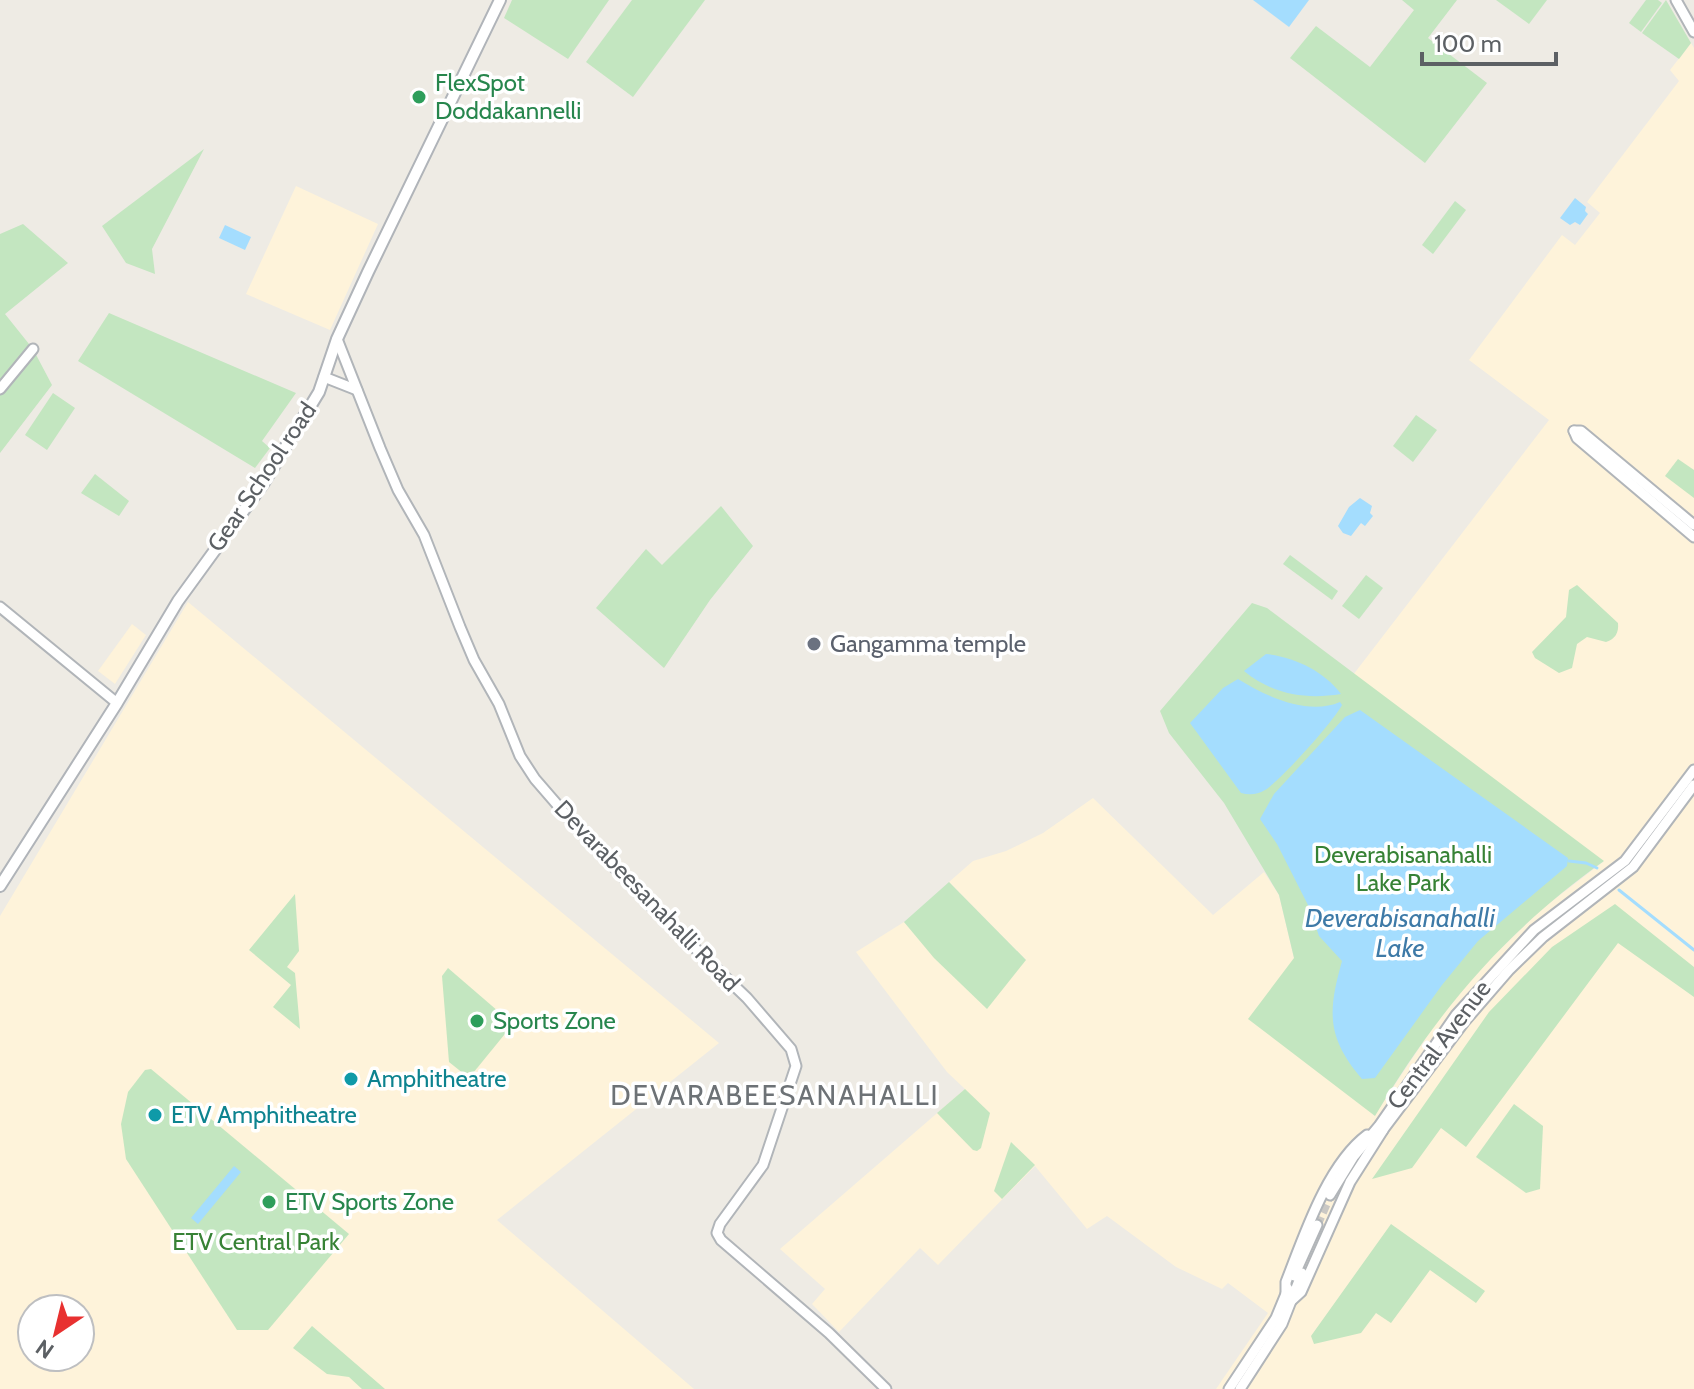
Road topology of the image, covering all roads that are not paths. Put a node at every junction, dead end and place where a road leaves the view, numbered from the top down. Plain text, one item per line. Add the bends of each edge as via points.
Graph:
1 (500, 0) edge
2 (1676, 0) edge
3 (1694, 32) edge
4 (337, 339) junction
5 (33, 349) dead end
6 (324, 377) junction
7 (0, 389) edge
8 (357, 390) junction
9 (1694, 525) edge
10 (1694, 537) edge
11 (0, 607) edge
12 (117, 703) junction
13 (1694, 770) edge
14 (1694, 785) edge
15 (0, 886) edge
16 (1381, 1128) junction
17 (1333, 1196) tunnel mouth
18 (1320, 1226) tunnel mouth
19 (1288, 1297) junction
20 (886, 1389) edge
21 (1229, 1389) edge
22 (1240, 1389) edge

1 - 4 main road, Gear School road
2 - 3 street
4 - 6 main road, Gear School road
4 - 8 street, Devarabeesanahalli Road
5 - 7 street
6 - 8 street
6 - 12 main road, Gear School road via 286,449 193,579
8 - 20 street, Devarabeesanahalli Road via 474,660 528,768 580,831 791,1049 796,1066 763,1165 717,1233
9 - 10 street via 1581,431 1574,431
11 - 12 street
12 - 15 main road, Gear School road
13 - 16 street, Central Avenue via 1625,861 1534,930 1456,1015
14 - 16 street, Central Avenue via 1633,867 1509,970
16 - 17 street, Central Avenue via 1354,1156
16 - 19 street via 1350,1182 1301,1292
16 - 19 street via 1357,1142 1337,1169 1296,1255 1286,1282
18 - 19 street
19 - 21 street
19 - 22 street via 1282,1324

